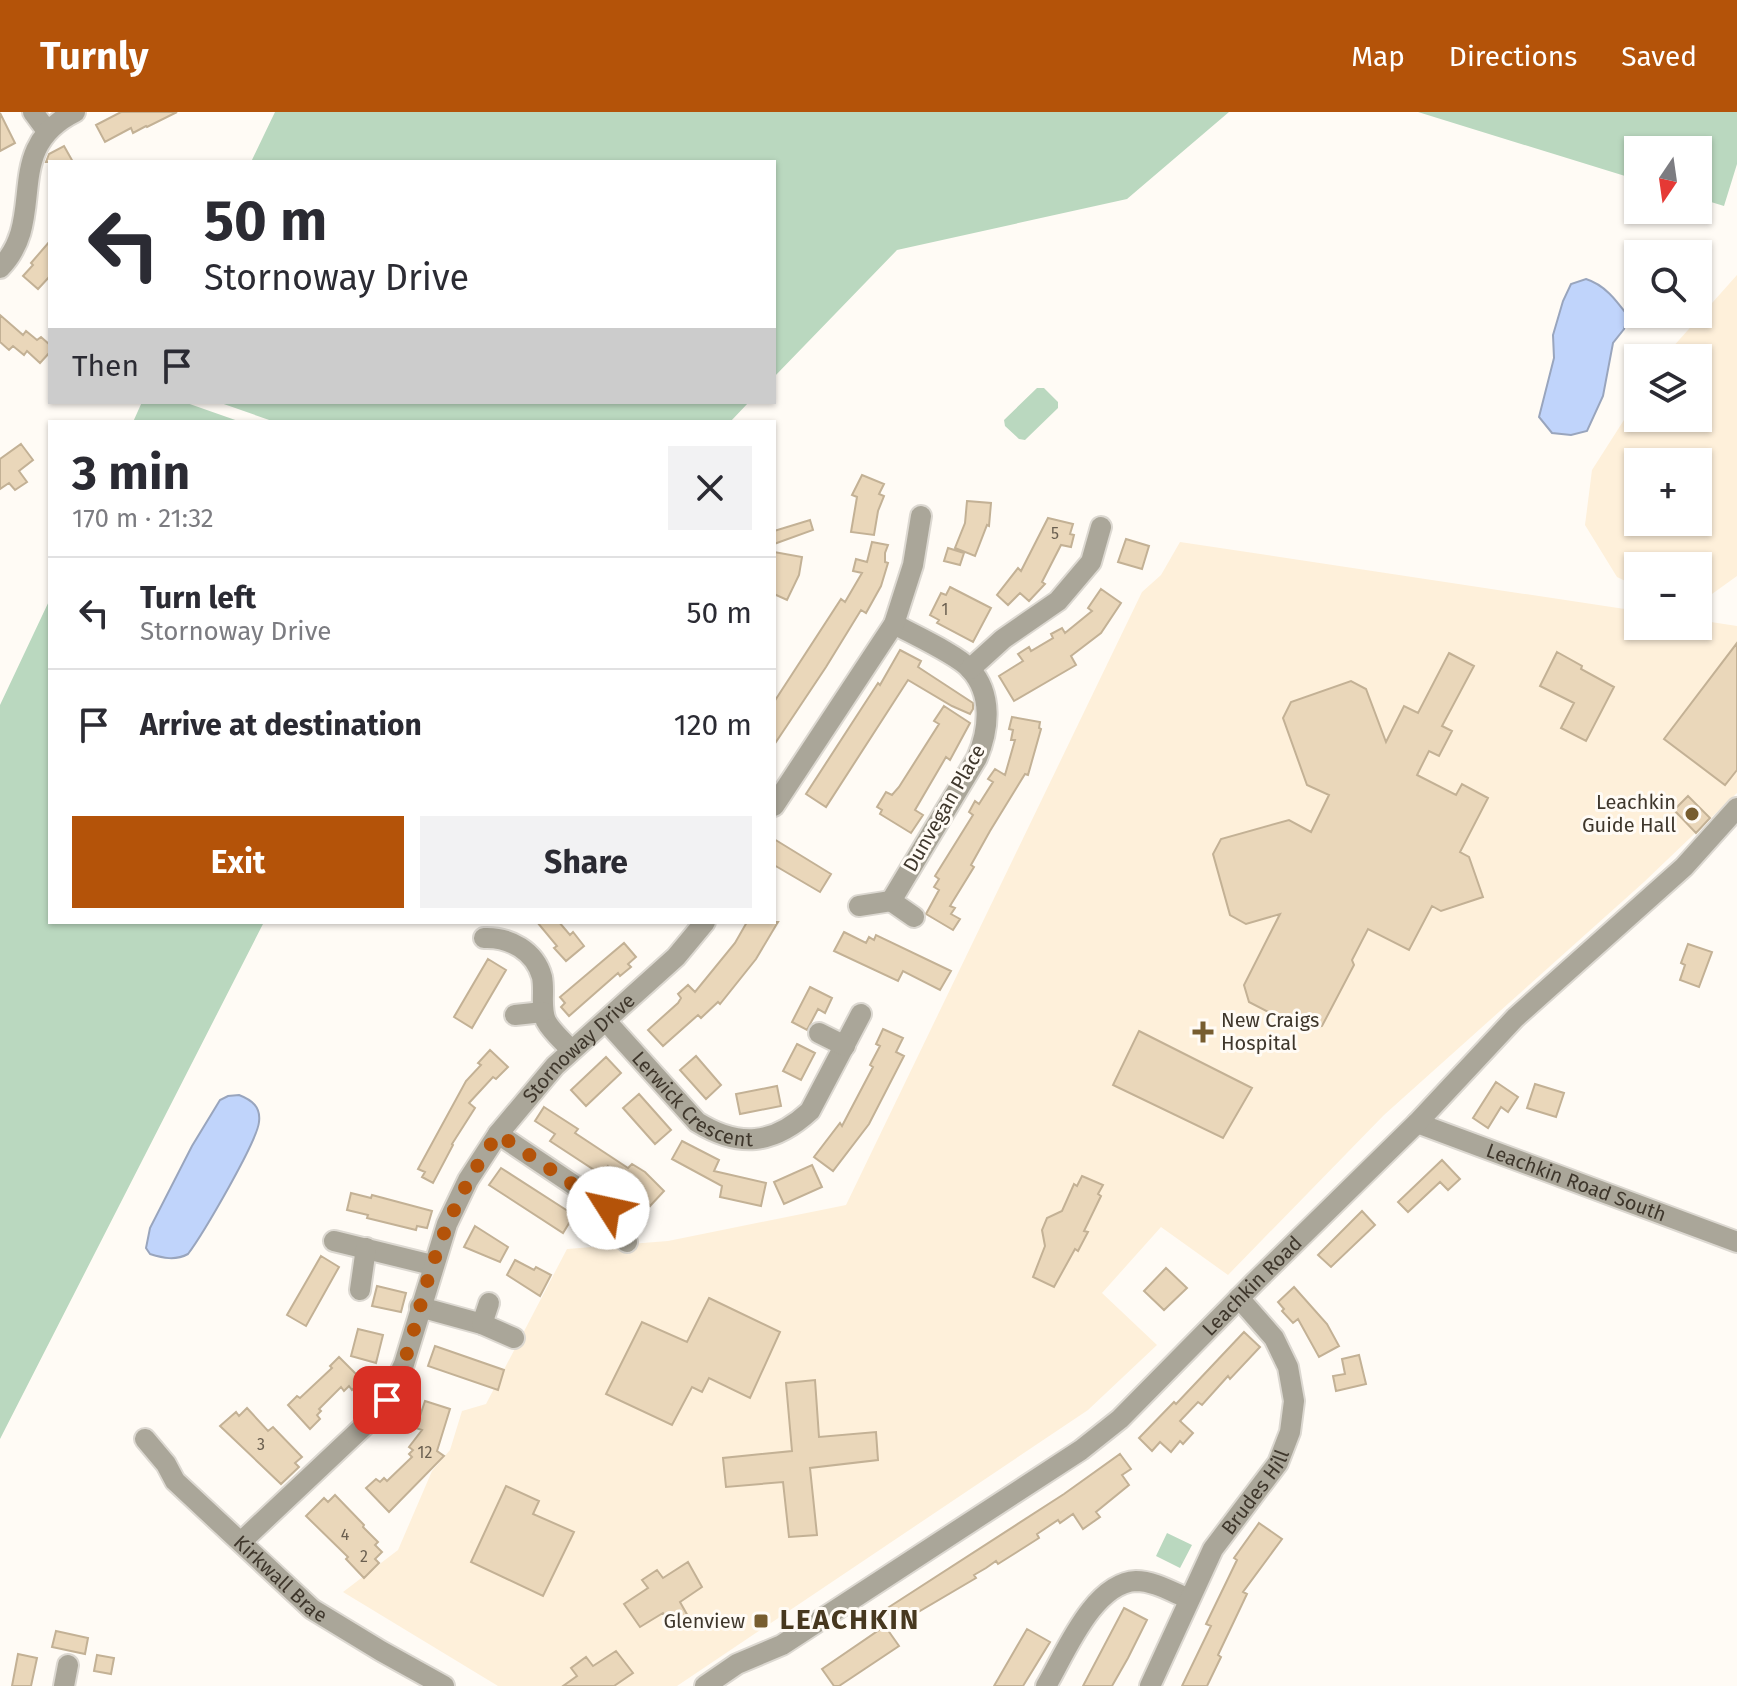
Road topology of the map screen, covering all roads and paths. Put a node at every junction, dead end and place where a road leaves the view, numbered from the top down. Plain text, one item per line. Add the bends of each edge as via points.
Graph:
1 (33, 112) edge
2 (75, 112) edge
3 (47, 131) junction
4 (0, 268) edge
5 (921, 516) dead end
6 (1101, 527) dead end
7 (894, 624) junction
8 (970, 669) junction
9 (776, 803) edge
10 (1737, 808) edge
11 (891, 901) junction
12 (859, 906) dead end
13 (914, 917) dead end
14 (703, 924) edge
15 (484, 938) dead end
16 (543, 1012) junction
17 (861, 1014) dead end
18 (515, 1015) dead end
19 (606, 1021) junction
20 (819, 1033) dead end
21 (845, 1046) junction
22 (571, 1050) junction
23 (1417, 1123) junction
24 (498, 1134) junction
25 (617, 1222) junction
26 (594, 1235) dead end
27 (334, 1241) dead end
28 (627, 1242) dead end
29 (1737, 1242) edge
30 (366, 1248) junction
31 (432, 1265) junction
32 (360, 1290) dead end
33 (1239, 1298) junction
34 (489, 1303) dead end
35 (420, 1307) junction
36 (482, 1324) junction
37 (514, 1338) dead end
38 (145, 1439) dead end
39 (241, 1542) junction
40 (1189, 1599) junction
41 (68, 1665) dead end
42 (64, 1686) edge
43 (444, 1686) edge
44 (705, 1686) edge
45 (1046, 1686) edge
46 (1150, 1686) edge

1 - 3 street
2 - 3 street
3 - 4 street via 35,147 18,242
5 - 7 street via 913,565
6 - 8 street via 1091,562 1058,601
7 - 8 street
7 - 9 street
8 - 11 street, Dunvegan Place via 983,693 986,737
10 - 23 street, Leachkin Road via 1684,867 1515,1018
11 - 12 street
11 - 13 street
14 - 19 street, Stornoway Drive via 676,957
15 - 16 street via 507,941 529,954 542,976
16 - 18 street
16 - 22 street
17 - 21 street, Lerwick Crescent
19 - 21 street, Lerwick Crescent via 697,1122 734,1138 755,1140 796,1123 810,1111
19 - 22 street, Stornoway Drive
20 - 21 street
22 - 24 street, Stornoway Drive
23 - 29 street, Leachkin Road South
23 - 33 street, Leachkin Road
24 - 25 street via 598,1200
24 - 31 street, Stornoway Drive via 468,1180
25 - 26 street
25 - 28 street
27 - 30 street
30 - 31 street
30 - 32 street
31 - 35 street, Stornoway Drive
33 - 40 street, Brudes Hill via 1274,1338 1288,1367 1293,1416 1278,1463 1213,1549
33 - 44 street, Leachkin Road via 1120,1419 1081,1450 782,1645 737,1664
34 - 36 street
35 - 36 street
35 - 39 street, Stornoway Drive via 387,1400
36 - 37 street
38 - 39 street, Kirkwall Brae via 175,1481
39 - 43 street, Kirkwall Brae via 312,1609
40 - 45 street via 1134,1581 1104,1594
40 - 46 street, Brudes Hill
41 - 42 street

